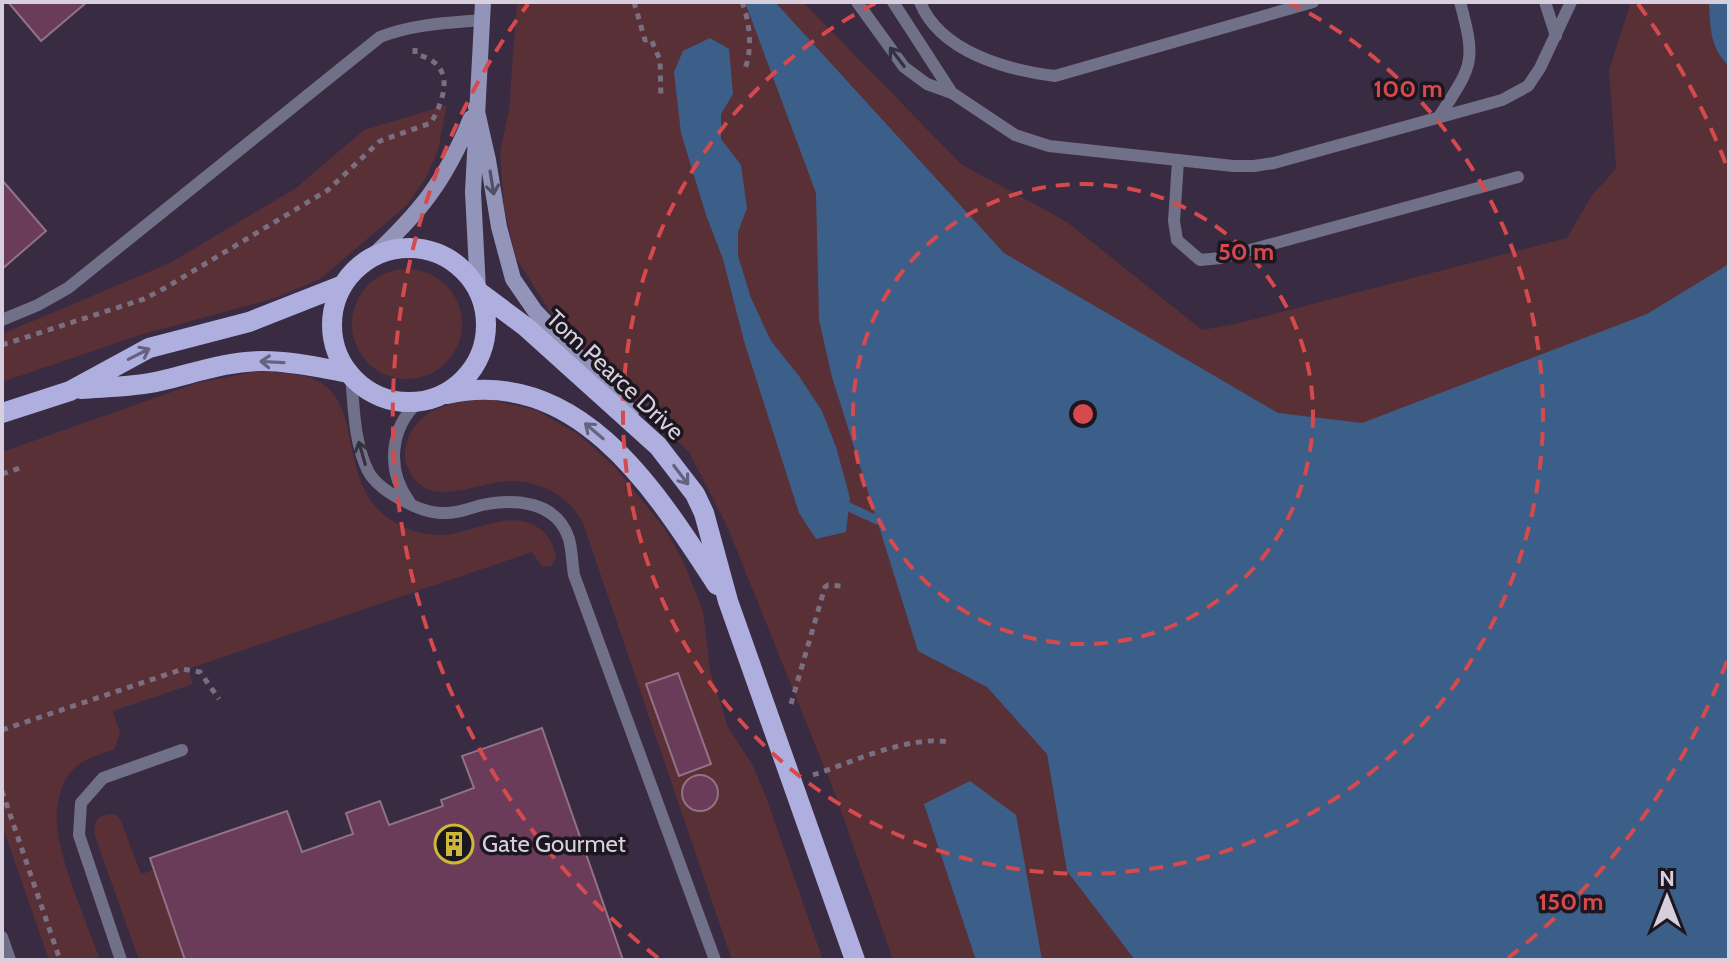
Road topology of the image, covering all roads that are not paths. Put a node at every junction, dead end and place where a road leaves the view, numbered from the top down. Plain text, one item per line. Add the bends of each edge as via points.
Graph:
1 (483, 2) edge
2 (857, 2) edge
3 (893, 2) edge
4 (920, 2) edge
5 (1313, 2) edge
6 (1460, 2) edge
7 (1545, 2) edge
8 (1571, 2) edge
9 (483, 20) junction
10 (1556, 36) junction
11 (952, 93) junction
12 (476, 107) junction
13 (1439, 117) junction
14 (1178, 161) junction
15 (1518, 177) dead end
16 (371, 258) junction
17 (343, 285) junction
18 (478, 291) junction
19 (2, 320) edge
20 (350, 374) junction
21 (70, 391) junction
22 (441, 395) junction
23 (418, 402) junction
24 (2, 413) edge
25 (658, 446) junction
26 (414, 506) junction
27 (728, 601) junction
28 (182, 750) dead end
29 (2, 937) edge
30 (10, 960) edge
31 (121, 960) edge
32 (715, 960) edge
33 (855, 960) edge

1 - 9 street
11 -> 2 lane via 904,67
3 - 11 lane
4 - 5 lane via 925,16 975,55 1020,71 1055,76
6 - 13 lane via 1471,43 1468,71
7 - 10 lane
8 - 10 lane
9 - 12 street
9 - 19 lane via 413,27 380,37 68,288
10 - 13 lane via 1528,86 1502,100
11 - 14 lane via 1015,135 1049,146
12 - 16 street via 432,194
12 - 18 street
12 -> 25 street via 513,279 535,311 609,386
13 - 14 lane via 1274,163
14 - 15 lane via 1177,240 1200,260
16 - 17 main road
16 - 18 main road via 419,249 443,256 463,270
17 - 20 main road via 333,310 333,337
21 -> 17 main road via 149,348 249,322
18 - 22 main road via 486,315 477,362
18 - 25 main road, Tom Pearce Drive via 526,327
20 -> 21 main road via 295,364 237,362 159,381
20 - 23 main road via 370,392
26 -> 20 lane via 389,493 369,473 359,445
21 - 24 main road
22 - 23 main road
27 -> 22 main road, Tom Pearce Drive via 645,481 579,419 555,404 515,392 469,389
23 - 26 lane via 401,421 394,440 396,473
25 -> 27 main road, Tom Pearce Drive via 704,513
26 - 32 lane via 453,513 523,502 561,522 570,541 574,575
27 - 33 main road, Tom Pearce Drive
28 - 31 lane via 103,778 81,803 79,835
29 - 30 lane

